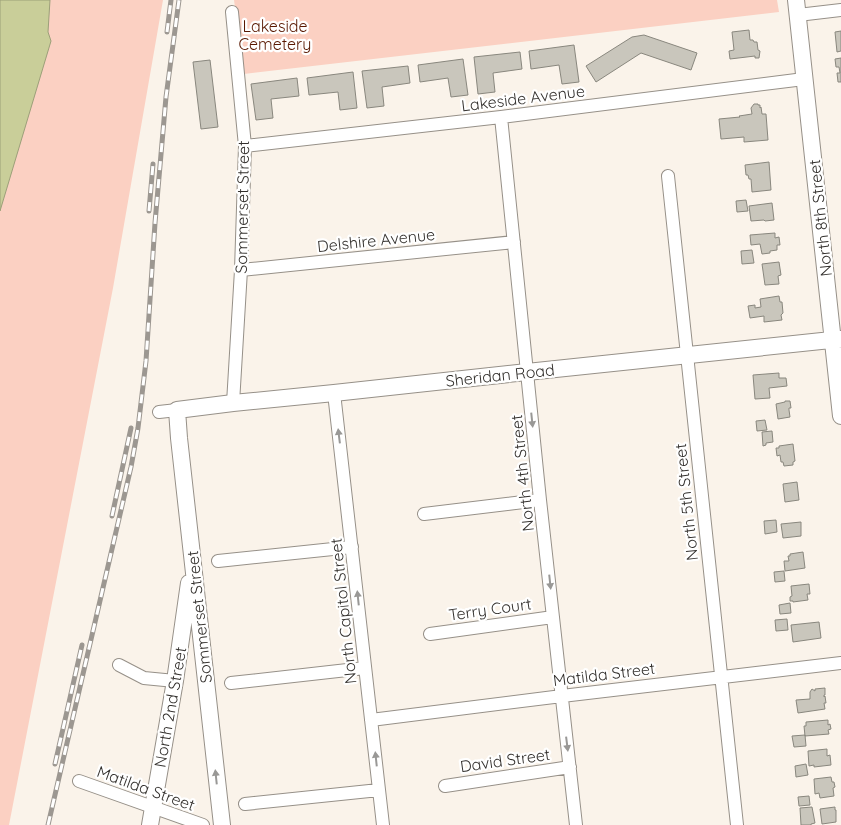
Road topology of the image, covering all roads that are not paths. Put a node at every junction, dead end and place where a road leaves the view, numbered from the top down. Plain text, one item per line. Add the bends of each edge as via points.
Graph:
1 (797, 8) edge
2 (841, 10) edge
3 (232, 12) dead end
4 (804, 80) junction
5 (501, 117) junction
6 (245, 146) junction
7 (668, 176) dead end
8 (514, 242) junction
9 (241, 270) junction
10 (837, 340) edge
11 (687, 355) junction
12 (527, 372) junction
13 (334, 394) junction
14 (233, 403) junction
15 (177, 410) junction
16 (159, 412) dead end
17 (841, 416) edge
18 (540, 500) junction
19 (424, 514) dead end
20 (352, 547) junction
21 (193, 558) junction
22 (218, 561) dead end
23 (554, 617) junction
24 (430, 634) dead end
25 (841, 663) edge
26 (119, 665) dead end
27 (365, 668) junction
28 (721, 677) junction
29 (175, 682) junction
30 (231, 683) dead end
31 (562, 696) junction
32 (371, 720) junction
33 (570, 767) junction
34 (79, 781) dead end
35 (445, 786) dead end
36 (379, 790) junction
37 (245, 804) dead end
38 (153, 808) junction
39 (150, 825) edge
40 (203, 825) edge
41 (222, 825) edge
42 (383, 825) edge
43 (576, 825) edge
44 (737, 825) edge

1 - 2 street
1 - 4 main road, North 8th Street
3 - 6 street, Sommerset Street
4 - 5 street, Lakeside Avenue
4 - 10 main road, North 8th Street
5 - 6 street, Lakeside Avenue
5 - 8 street, North 4th Street
6 - 9 street, Sommerset Street
7 - 11 street, North 5th Street
8 - 9 street, Delshire Avenue
8 - 12 street, North 4th Street
9 - 14 street, Sommerset Street
10 - 11 main road, Sheridan Road
10 - 17 main road, North 8th Street
11 - 12 main road, Sheridan Road
11 - 28 street, North 5th Street
12 - 13 main road, Sheridan Road
12 -> 18 street, North 4th Street
13 - 14 main road, Sheridan Road
20 -> 13 street, North Capitol Street
14 - 15 main road, Sheridan Road
15 - 16 street, Sheridan Road
15 - 21 main road, Sommerset Street
18 - 19 street
18 -> 23 street, North 4th Street
20 - 22 street
27 -> 20 street, North Capitol Street
21 - 29 main road, North 2nd Street
41 -> 21 main road, Sommerset Street
23 - 24 street, Terry Court
23 - 31 street, North 4th Street
25 - 28 street, Matilda Street
26 - 29 street via 144,678
27 - 30 street
27 - 32 street, North Capitol Street
28 - 31 street, Matilda Street
28 - 44 street, North 5th Street
29 - 38 main road, North 2nd Street
31 - 32 street, Matilda Street
31 -> 33 street, North 4th Street
36 -> 32 street, North Capitol Street
33 - 35 street, David Street
33 - 43 street, North 4th Street
34 - 38 street, Matilda Street
36 - 37 street
36 - 42 street, North Capitol Street
38 - 39 main road, North 2nd Street
38 - 40 street, Matilda Street

